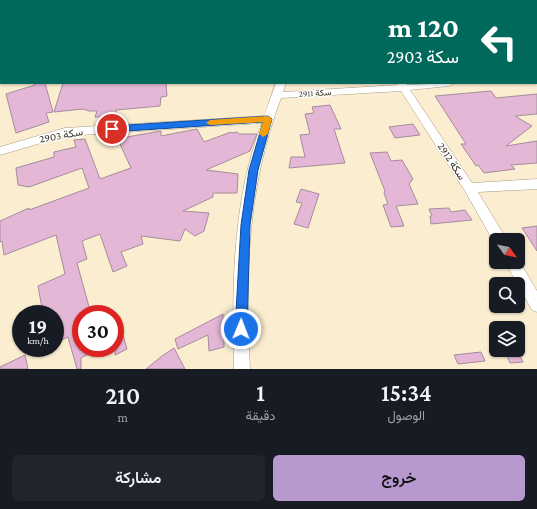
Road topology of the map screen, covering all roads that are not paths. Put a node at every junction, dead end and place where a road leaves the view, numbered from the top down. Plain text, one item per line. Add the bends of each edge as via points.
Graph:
1 (434, 84) edge
2 (403, 86) edge
3 (279, 89) edge
4 (268, 119) junction
5 (0, 151) edge
6 (537, 184) edge
7 (469, 188) junction
8 (496, 233) edge
9 (516, 269) edge
10 (537, 305) edge
11 (242, 369) edge

1 - 2 street, سكة 2911
2 - 3 street, سكة 2911
2 - 7 street, سكة 2912
3 - 4 street
4 - 5 street, سكة 2903 via 65,132
4 - 11 street via 253,170 246,225 242,292
6 - 7 street
7 - 8 street, سكة 2912
9 - 10 street

